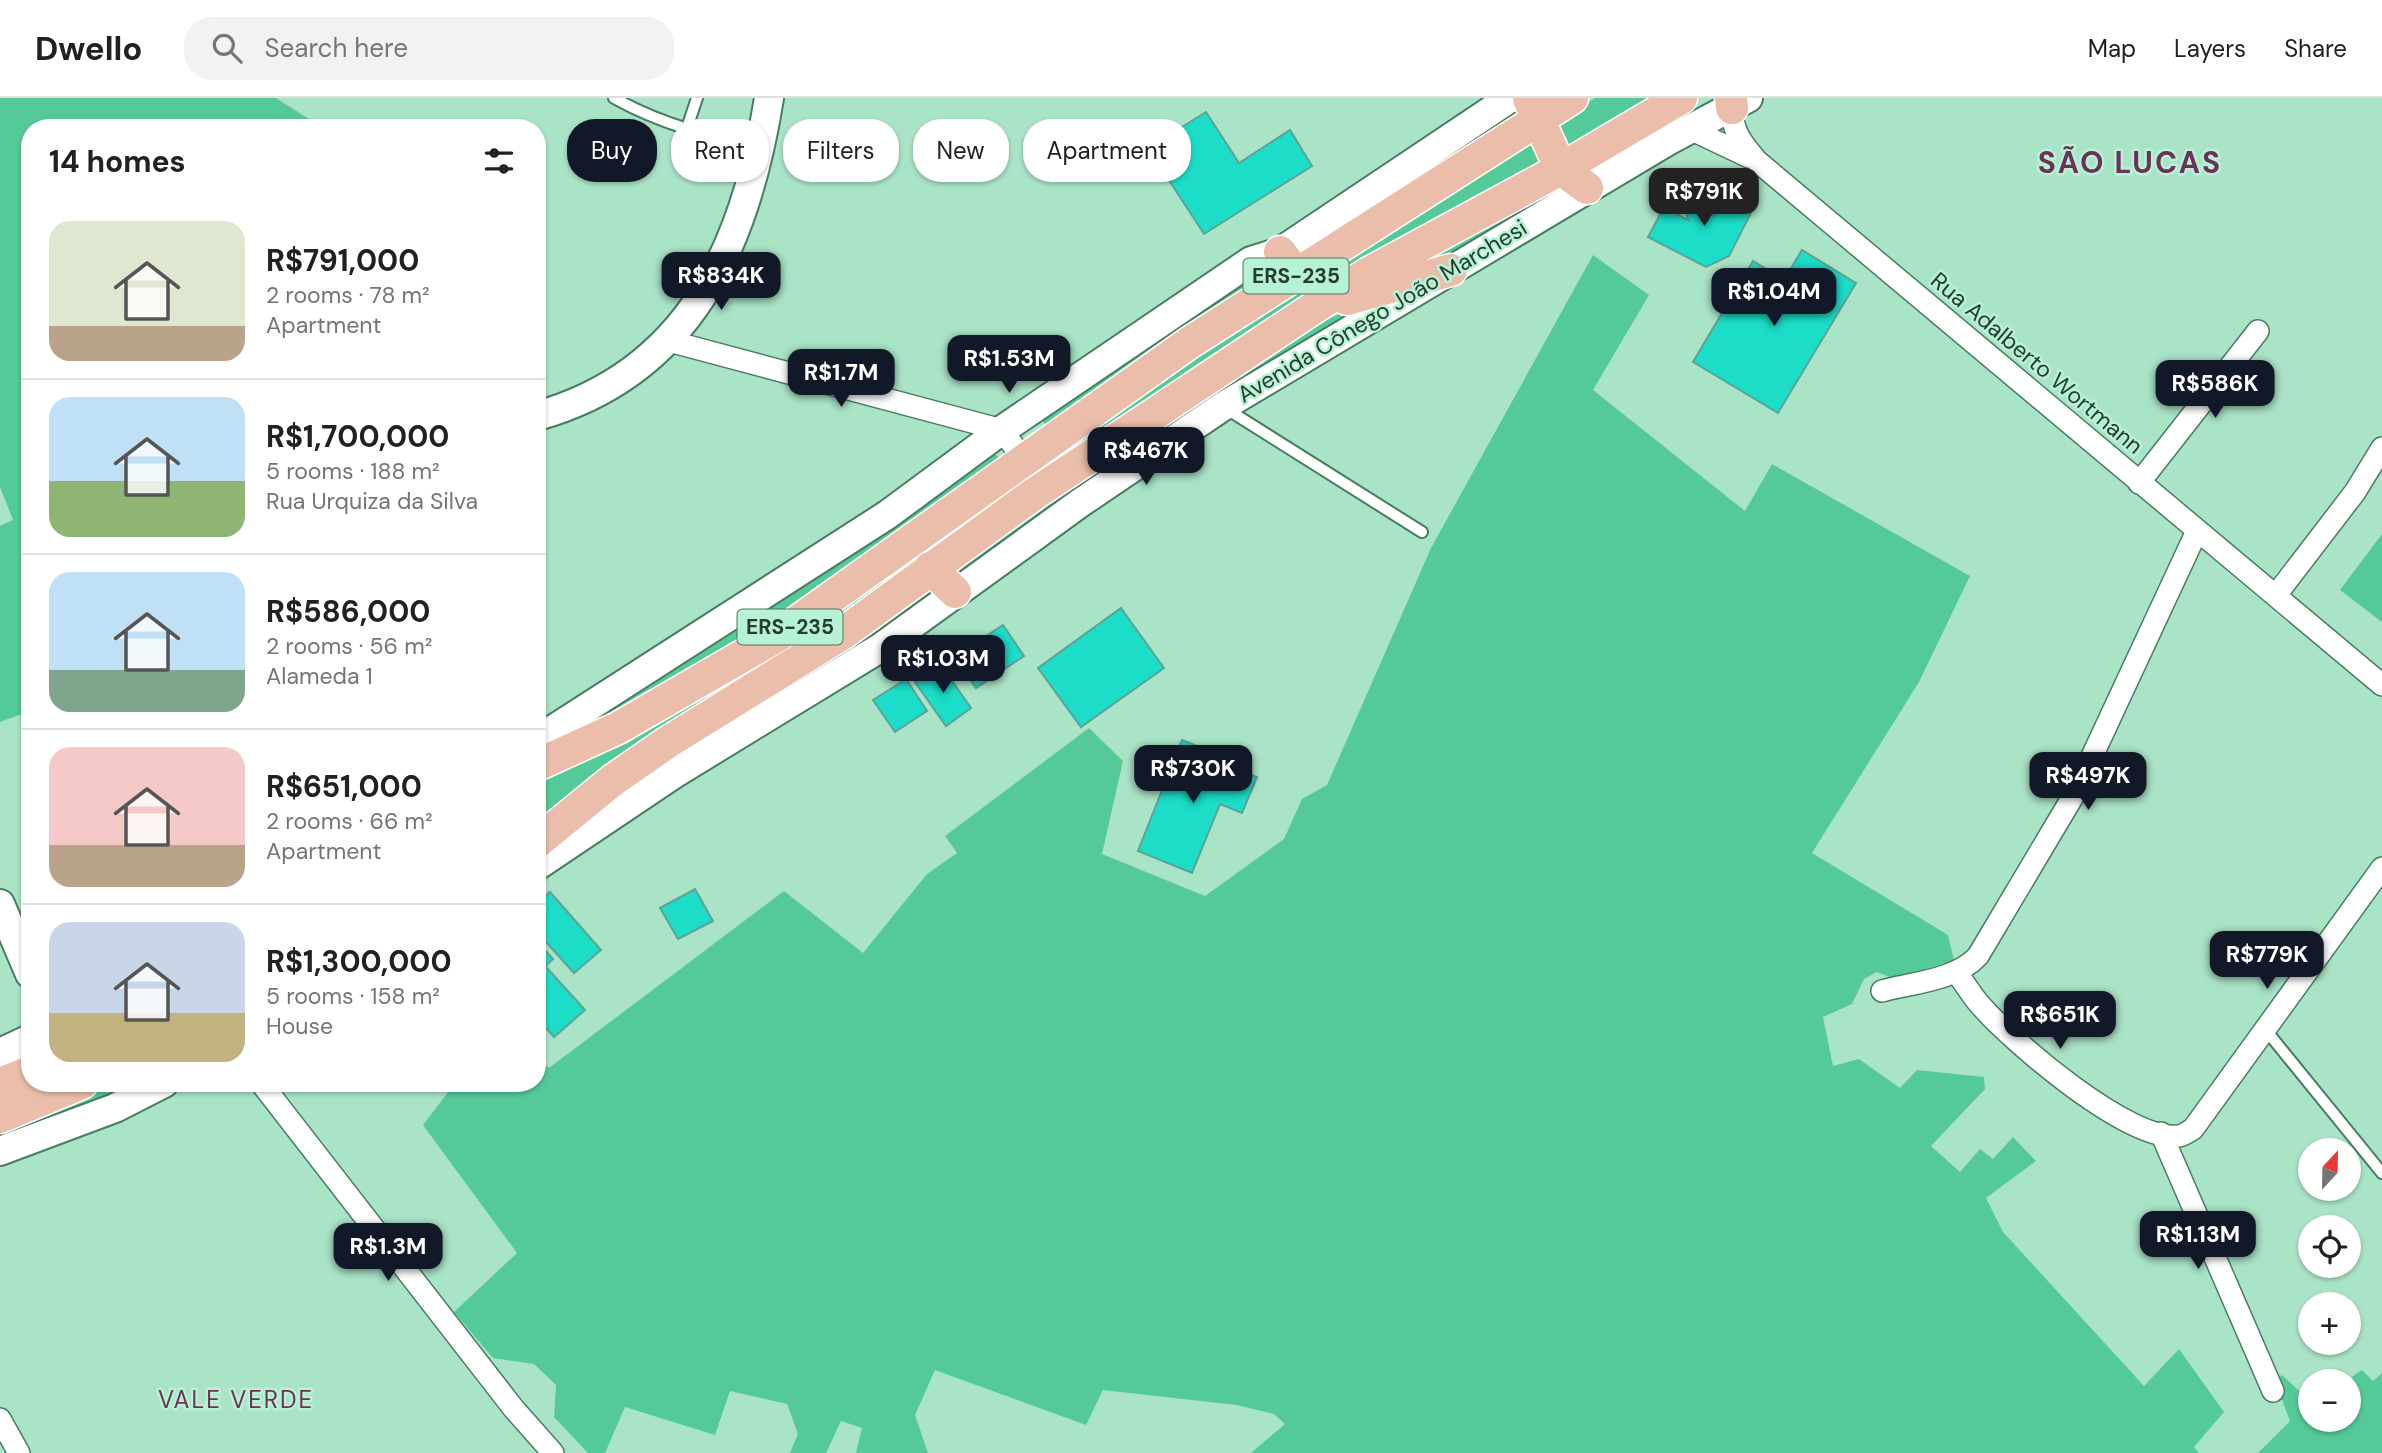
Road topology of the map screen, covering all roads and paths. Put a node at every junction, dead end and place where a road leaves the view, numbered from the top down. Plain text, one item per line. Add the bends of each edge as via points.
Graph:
1 (614, 98) edge
2 (697, 98) edge
3 (769, 98) edge
4 (1572, 98) edge
5 (1681, 98) edge
6 (1737, 101) edge
7 (1499, 102) edge
8 (1532, 108) edge
9 (690, 119) edge
10 (765, 119) edge
11 (671, 121) edge
12 (1690, 129) junction
13 (1757, 161) junction
14 (1561, 169) junction
15 (751, 182) edge
16 (1587, 188) junction
17 (1289, 263) junction
18 (1451, 270) junction
19 (1312, 309) junction
20 (2258, 331) dead end
21 (669, 341) junction
22 (1222, 407) junction
23 (546, 413) edge
24 (1002, 430) junction
25 (2382, 448) edge
26 (1024, 460) junction
27 (2139, 483) junction
28 (2197, 531) junction
29 (1422, 532) dead end
30 (930, 568) junction
31 (955, 592) junction
32 (2276, 595) junction
33 (2382, 685) edge
34 (546, 734) edge
35 (546, 761) edge
36 (594, 827) junction
37 (546, 835) edge
38 (546, 840) edge
39 (546, 860) edge
40 (2382, 869) edge
41 (0, 904) edge
42 (21, 953) edge
43 (1956, 972) junction
44 (1882, 991) dead end
45 (2265, 1029) junction
46 (21, 1043) edge
47 (0, 1053) edge
48 (21, 1076) edge
49 (0, 1084) edge
50 (60, 1092) edge
51 (146, 1092) edge
52 (268, 1092) edge
53 (0, 1117) edge
54 (2161, 1133) junction
55 (0, 1151) edge
56 (2382, 1173) edge
57 (2273, 1391) dead end
58 (0, 1419) edge
59 (19, 1453) edge
60 (553, 1453) edge

1 - 11 lane
2 - 9 lane
3 - 10 street
4 - 8 main road, ERS-235
5 - 14 main road, Avenida Cônego João Marchesi / ERS-235
6 - 12 street, Avenida Cônego João Marchesi
6 - 13 street, Rua Adalberto Wortmann via 1732,125
7 - 17 street
8 - 14 main road
8 - 17 main road, ERS-235 via 1477,161
12 - 13 street, Rua Adalberto Wortmann
12 - 16 street, Avenida Cônego João Marchesi
13 - 27 street, Rua Adalberto Wortmann
14 - 16 main road
14 - 19 main road, Avenida Cônego João Marchesi / ERS-235
15 - 21 street via 729,248 706,292
16 - 18 street, Avenida Cônego João Marchesi
17 - 24 street via 1251,261
17 - 26 main road, ERS-235 via 1189,343
18 - 19 main road
18 - 22 street, Avenida Cônego João Marchesi
19 - 30 main road, Avenida Cônego João Marchesi / ERS-235
20 - 27 street
21 - 23 street via 610,385
21 - 24 street
22 - 29 lane
22 - 31 street, Avenida Cônego João Marchesi
24 - 26 street
24 - 34 street via 887,515
25 - 32 street via 2356,492
26 - 35 main road, ERS-235 via 778,636 618,728
27 - 28 street, Rua Adalberto Wortmann
28 - 32 street, Rua Adalberto Wortmann
28 - 43 street via 2075,793 1978,956
30 - 31 main road
30 - 37 main road, Avenida Cônego João Marchesi / ERS-235 via 842,634 612,780
31 - 36 street, Avenida Cônego João Marchesi via 880,648
32 - 33 street, Rua Adalberto Wortmann
36 - 38 main road
36 - 39 street, Avenida Cônego João Marchesi
40 - 45 street
41 - 42 street
43 - 44 street
43 - 54 street via 1981,1007 2067,1086
45 - 54 street via 2193,1129 2180,1136
45 - 56 lane
46 - 47 street
48 - 49 main road
50 - 53 main road
51 - 55 street via 104,1113
52 - 60 street
54 - 57 street
58 - 59 street

